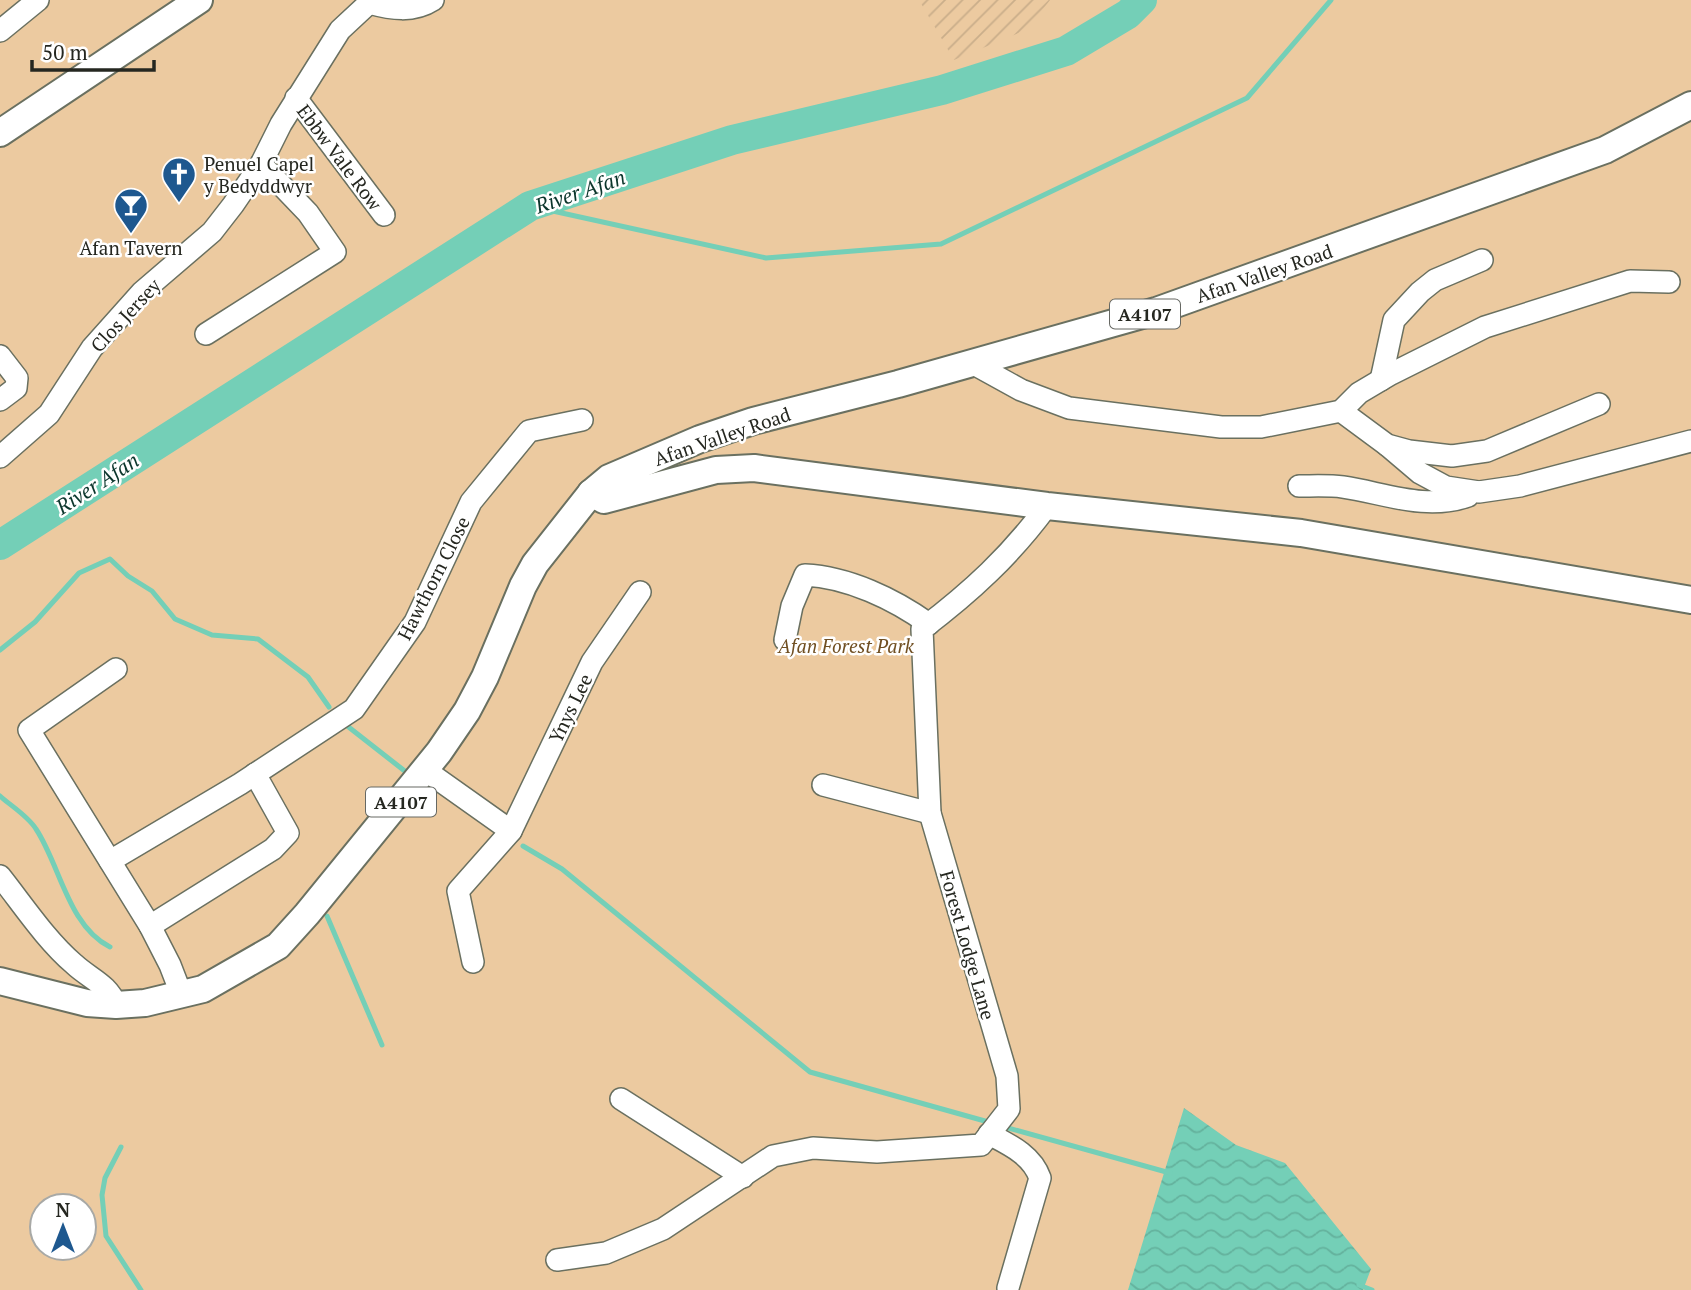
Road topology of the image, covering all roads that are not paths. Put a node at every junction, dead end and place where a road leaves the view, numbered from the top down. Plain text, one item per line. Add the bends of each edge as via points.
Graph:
1 (38, 0) edge
2 (199, 0) edge
3 (433, 0) edge
4 (369, 1) edge
5 (0, 31) edge
6 (296, 98) junction
7 (1691, 105) edge
8 (0, 133) edge
9 (261, 164) junction
10 (384, 215) dead end
11 (1482, 260) dead end
12 (1669, 282) dead end
13 (206, 334) dead end
14 (0, 356) edge
15 (972, 363) junction
16 (1381, 380) junction
17 (0, 400) edge
18 (1599, 404) dead end
19 (1341, 411) junction
20 (582, 420) dead end
21 (1691, 441) edge
22 (1387, 445) junction
23 (0, 457) edge
24 (1299, 486) dead end
25 (1479, 492) junction
26 (591, 493) junction
27 (1047, 506) junction
28 (640, 592) dead end
29 (1691, 600) edge
30 (929, 624) junction
31 (785, 640) dead end
32 (116, 670) dead end
33 (425, 770) junction
34 (255, 774) junction
35 (823, 785) dead end
36 (930, 813) junction
37 (511, 831) junction
38 (110, 861) junction
39 (0, 876) edge
40 (150, 926) junction
41 (473, 962) dead end
42 (0, 981) edge
43 (182, 996) junction
44 (116, 1005) junction
45 (621, 1099) dead end
46 (995, 1127) junction
47 (743, 1177) junction
48 (557, 1260) dead end
49 (1008, 1288) dead end

1 - 5 street
2 - 8 main road
3 - 4 street via 407,9
4 - 6 street, Clos Jersey via 340,30
6 - 9 street, Clos Jersey
6 - 10 street, Ebbw Vale Row
7 - 15 main road, Afan Valley Road / A4107 via 1605,150 1432,214 1156,311
9 - 13 street via 308,213 335,252
9 - 23 street, Clos Jersey via 212,232 142,292 92,348 48,414
11 - 16 street via 1435,279 1394,320
12 - 16 street via 1630,281 1485,327
14 - 17 street via 17,378 16,388
15 - 19 street via 1021,390 1069,408 1221,427 1261,427
15 - 26 main road, Afan Valley Road / A4107 via 700,439 609,478
16 - 19 street
18 - 22 street via 1487,451 1452,456
19 - 22 street
20 - 34 street, Hawthorn Close via 529,431 471,502 415,622 354,709
21 - 25 street via 1520,486
22 - 25 street via 1420,473 1446,487
24 - 25 street via 1341,487 1418,502 1454,501
26 - 27 main road via 604,500 716,470 754,468
26 - 33 main road, A4107 via 536,564 467,711
27 - 29 main road via 1301,533
27 - 30 street via 1021,541 959,602
28 - 37 street, Ynys Lee via 592,662
30 - 31 street via 883,595 805,575
30 - 36 street, Forest Lodge Lane via 922,629
32 - 38 street via 29,730
33 - 37 street
33 - 43 main road, A4107 via 278,946
34 - 38 street, Hawthorn Close
34 - 40 street via 288,833 273,849
35 - 36 street
36 - 46 street, Forest Lodge Lane via 1007,1076 1009,1109
37 - 41 street, Ynys Lee via 458,891
38 - 40 street
39 - 44 street via 74,964 106,987
40 - 43 street
42 - 44 main road, A4107 via 87,1003
43 - 44 main road, A4107
45 - 47 street
46 - 47 street via 981,1145 877,1152 813,1148 773,1156
46 - 49 street via 1036,1167 1040,1178
47 - 48 street via 663,1229 606,1253

